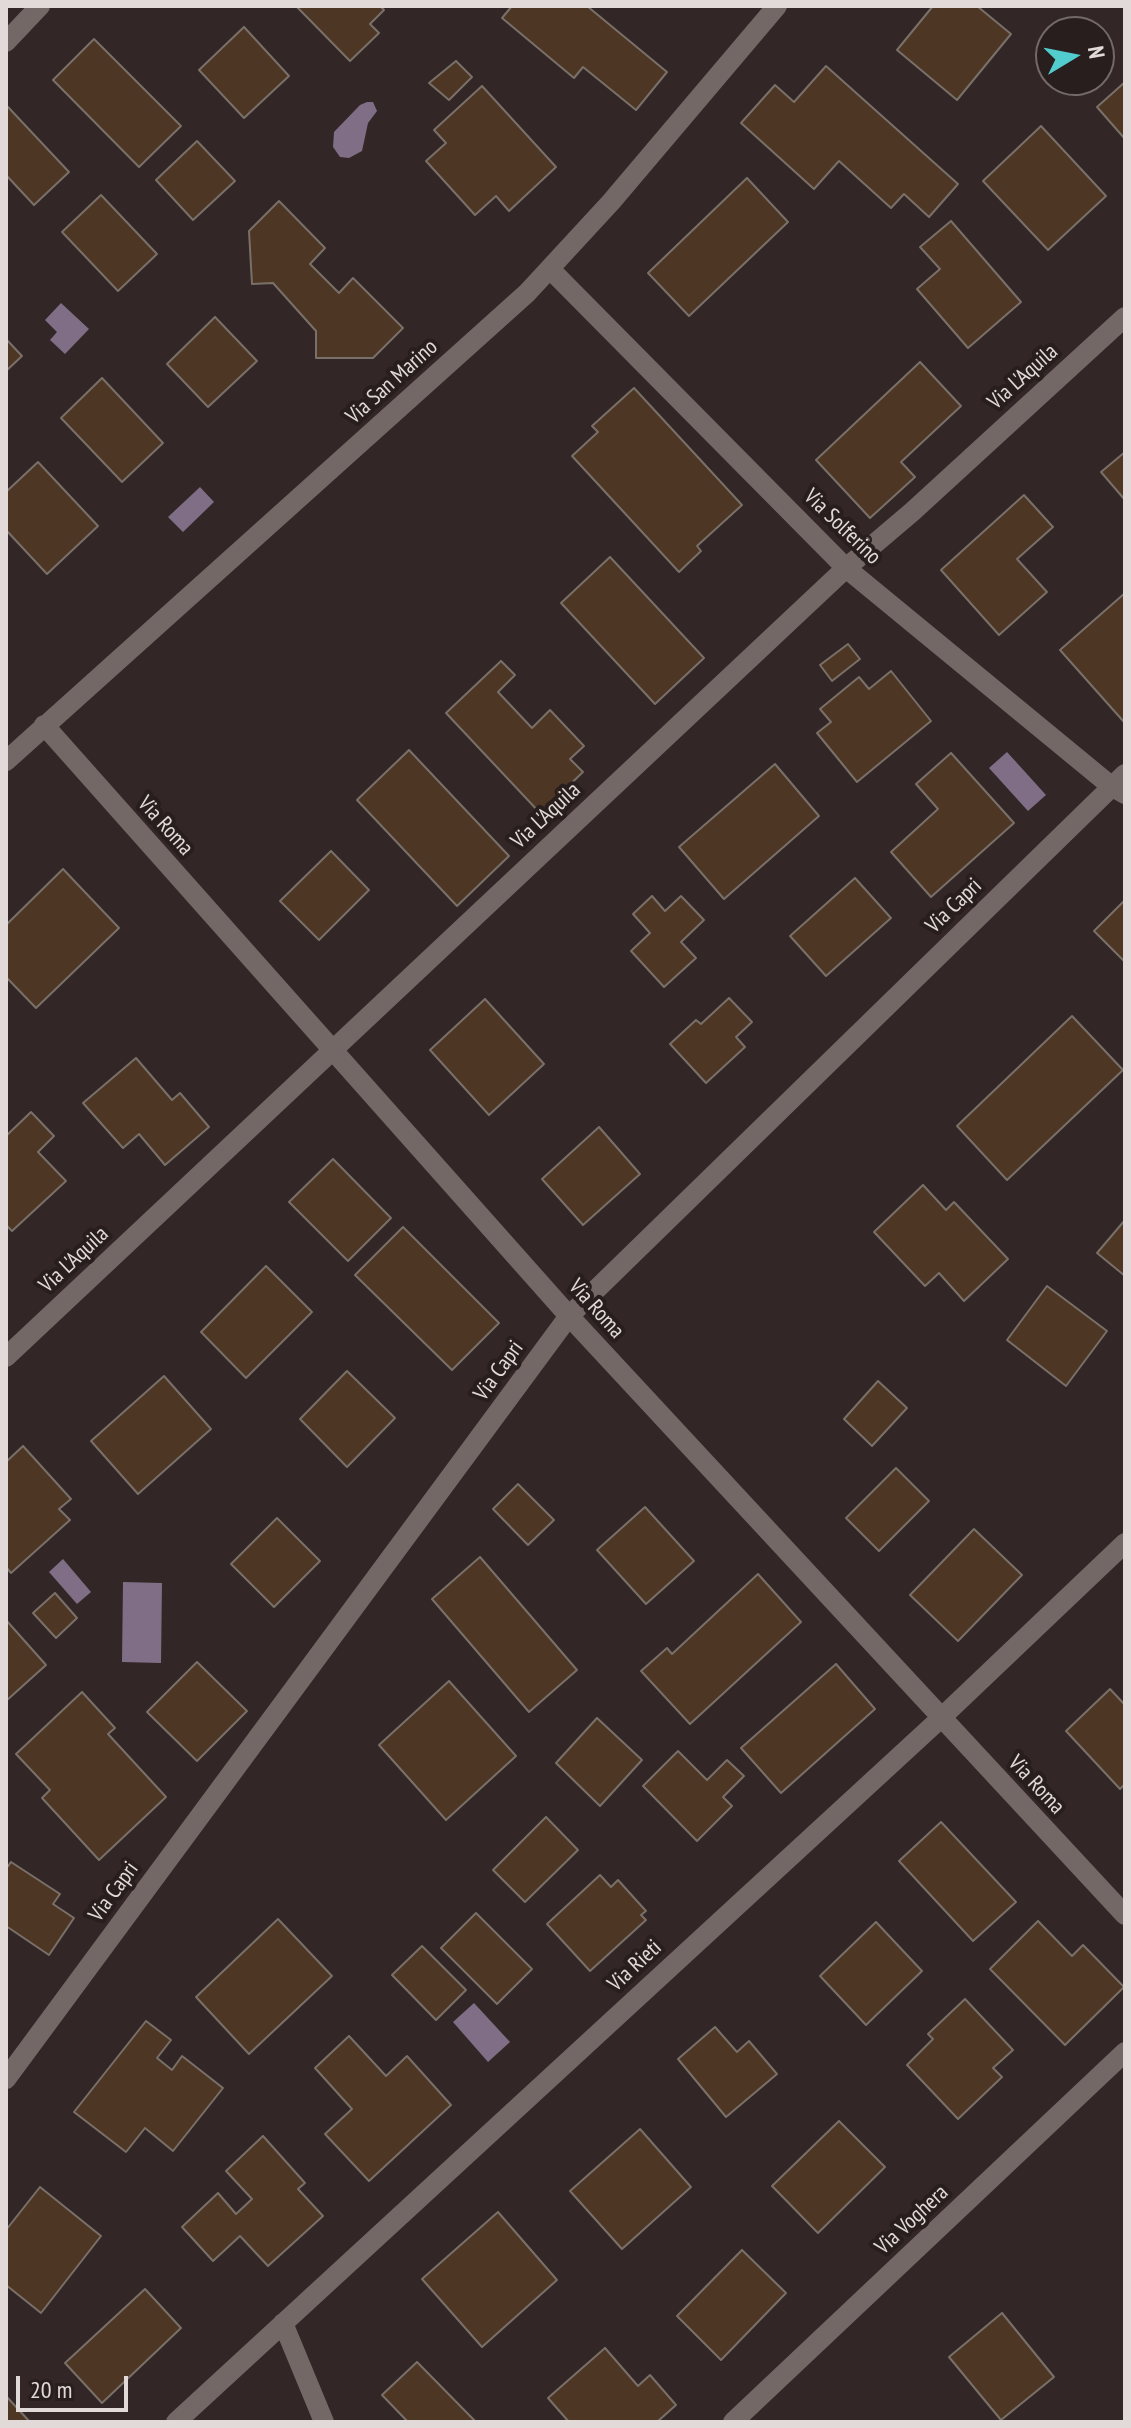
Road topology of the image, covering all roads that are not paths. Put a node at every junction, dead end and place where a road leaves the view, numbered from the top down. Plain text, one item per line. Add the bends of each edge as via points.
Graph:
1 (40, 6) edge
2 (777, 6) edge
3 (6, 42) edge
4 (550, 269) junction
5 (1125, 317) edge
6 (846, 568) junction
7 (44, 725) junction
8 (6, 761) edge
9 (1120, 784) edge
10 (332, 1049) junction
11 (569, 1316) junction
12 (6, 1357) edge
13 (1125, 1543) edge
14 (941, 1718) junction
15 (1125, 1915) edge
16 (1125, 2052) edge
17 (6, 2079) edge
18 (283, 2323) junction
19 (176, 2422) edge
20 (324, 2422) edge
21 (733, 2422) edge

1 - 3 street
2 - 4 street, Via San Marino
4 - 6 street, Via Solferino
4 - 7 street, Via San Marino
5 - 6 street, Via L'Aquila
6 - 9 street, Via Solferino
6 - 10 street, Via L'Aquila
7 - 8 street, Via San Marino
7 - 10 street, Via Roma
9 - 11 street, Via Capri
10 - 11 street, Via Roma
10 - 12 street, Via L'Aquila
11 - 14 street, Via Roma
11 - 17 street, Via Capri
13 - 14 street, Via Rieti
14 - 15 street, Via Roma
14 - 18 street, Via Rieti
16 - 21 street, Via Voghera
18 - 19 street, Via Rieti
18 - 20 street

